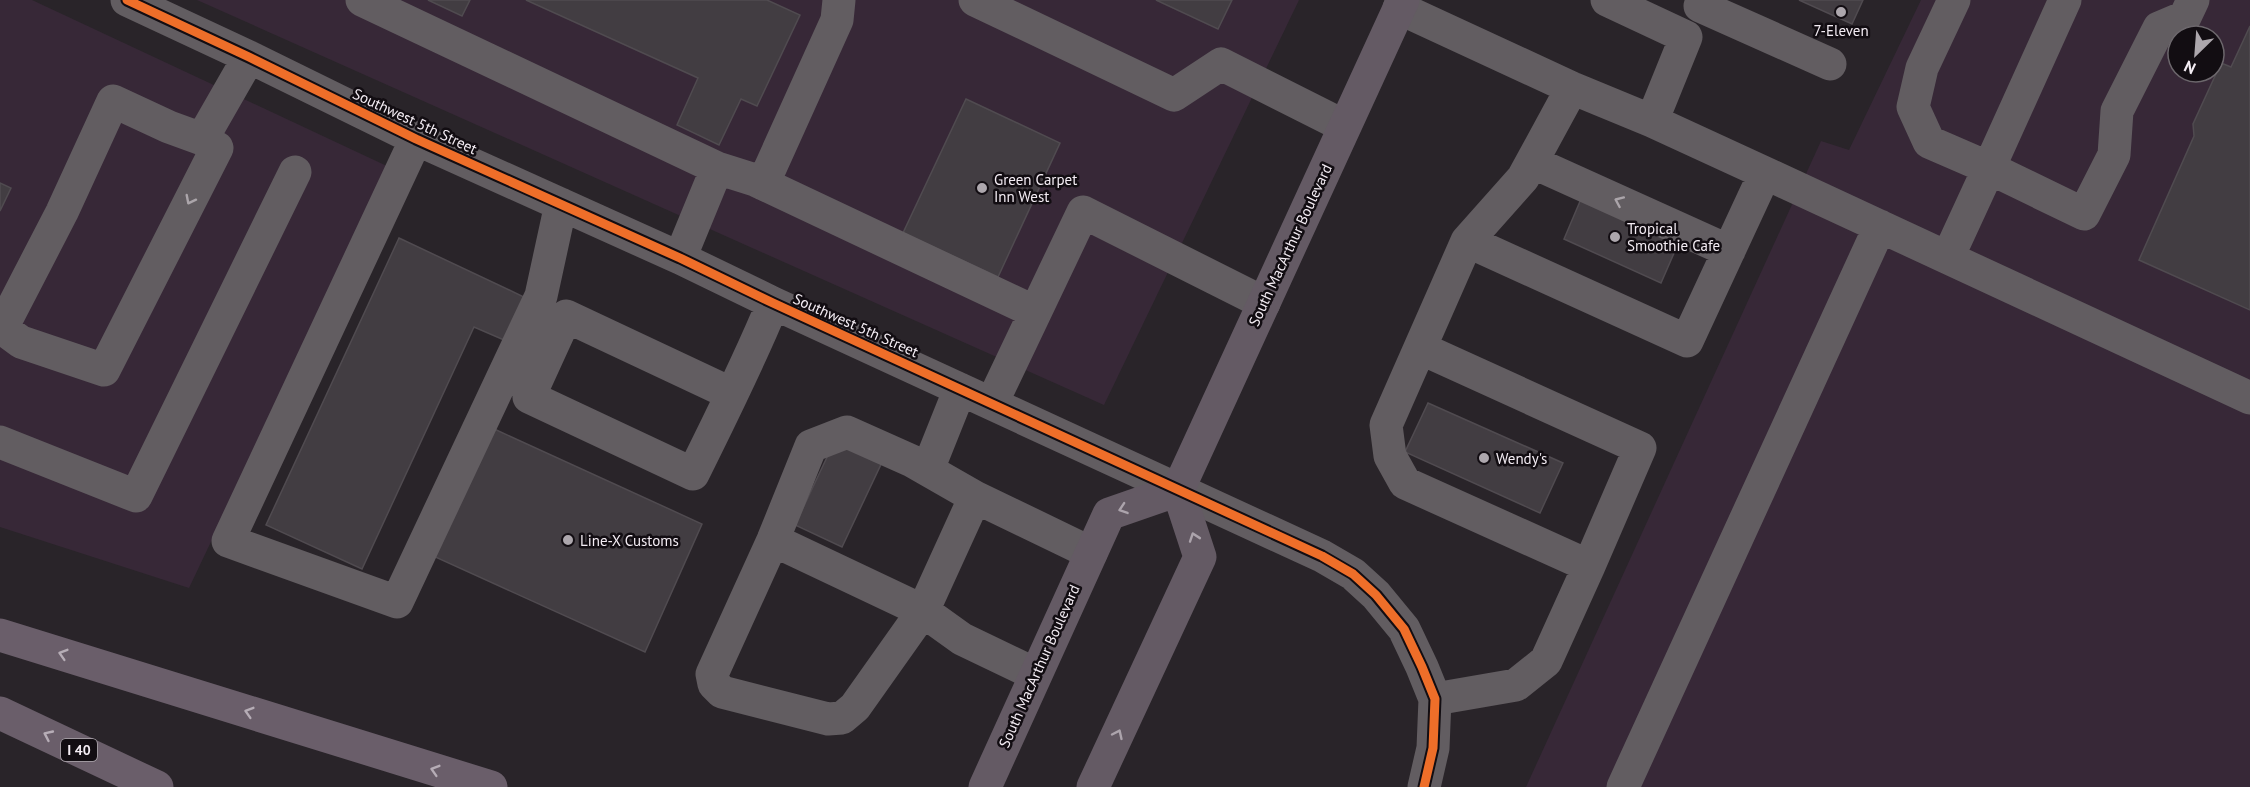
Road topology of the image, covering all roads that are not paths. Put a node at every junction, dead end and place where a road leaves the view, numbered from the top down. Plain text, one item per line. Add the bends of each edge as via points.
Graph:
1 (128, 0) edge
2 (362, 0) edge
3 (839, 0) edge
4 (975, 0) edge
5 (1607, 0) edge
6 (1954, 0) edge
7 (2065, 0) edge
8 (2193, 0) edge
9 (1702, 3) edge
10 (1401, 4) edge
11 (1686, 37) junction
12 (249, 57) junction
13 (1830, 63) dead end
14 (1572, 88) junction
15 (1652, 122) junction
16 (1344, 126) junction
17 (416, 139) junction
18 (210, 144) junction
19 (1532, 162) junction
20 (717, 168) junction
21 (1989, 168) junction
22 (295, 172) dead end
23 (1765, 173) junction
24 (763, 184) junction
25 (561, 204) junction
26 (1880, 226) junction
27 (1467, 241) junction
28 (1730, 251) junction
29 (1947, 257) junction
30 (680, 258) junction
31 (773, 303) junction
32 (1264, 303) junction
33 (1035, 312) junction
34 (1420, 348) junction
35 (960, 389) junction
36 (732, 394) junction
37 (2250, 398) edge
38 (992, 403) junction
39 (0, 442) edge
40 (928, 469) junction
41 (1178, 490) junction
42 (975, 497) junction
43 (773, 540) junction
44 (1091, 553) junction
45 (1589, 566) junction
46 (923, 611) junction
47 (0, 635) edge
48 (1035, 674) junction
49 (1435, 699) junction
50 (0, 713) edge
51 (158, 787) edge
52 (491, 787) edge
53 (985, 787) edge
54 (1093, 787) edge
55 (1424, 787) edge
56 (1623, 787) edge

1 - 12 street, Southwest 5th Street
2 - 20 street
3 - 24 street via 837,20
4 - 16 street via 1174,95 1221,64
5 - 11 street
6 - 21 street via 1922,68 1913,108 1929,142
7 - 21 street
8 - 21 street via 2185,17 2159,28 2117,111 2114,155 2084,214
9 - 11 street
9 - 13 street
10 - 14 street
10 - 16 main road, South MacArthur Boulevard
11 - 15 street
12 - 17 street, Southwest 5th Street
12 - 18 street
14 - 15 street
14 - 19 street
15 - 23 street
16 - 32 main road, South MacArthur Boulevard
17 - 25 street, Southwest 5th Street
17 - 25 street via 228,541 397,602 541,296
18 -> 18 street via 104,370 21,342 2,328 113,101
19 - 27 street via 1523,178
28 -> 19 street
20 - 24 street
20 - 30 street
21 - 29 street
22 - 39 street via 136,496
23 - 26 street
23 - 28 street
24 - 33 street
25 - 30 street, Southwest 5th Street
26 - 29 street
26 - 56 street
27 - 28 street via 1687,341
27 - 34 street
29 - 37 street
30 - 31 street, Southwest 5th Street
31 - 35 street, Southwest 5th Street
31 - 36 street
32 - 33 street via 1083,212
32 - 41 main road, South MacArthur Boulevard
33 - 38 street
34 - 45 street via 1386,425 1389,456 1405,483
34 - 45 street via 1640,448
35 - 38 street, Southwest 5th Street
35 - 40 street
36 - 36 street via 693,474 529,397 566,316
38 - 41 street, Southwest 5th Street
40 - 42 street
40 - 43 street via 847,432 811,446
41 -> 44 main road, South MacArthur Boulevard via 1109,514
41 - 49 street, Southwest 5th Street via 1353,574 1404,628
54 -> 41 main road via 1200,557
42 - 44 street
42 - 46 street
43 - 46 street
43 - 46 street via 712,674 714,684 722,692 828,720 842,718 855,706
44 - 48 main road, South MacArthur Boulevard
45 - 49 street via 1545,661 1516,684
46 - 48 street via 962,639
52 -> 47 highway
48 - 53 main road, South MacArthur Boulevard
49 - 55 street, Southwest 5th Street via 1432,748
51 -> 50 highway, I 40

